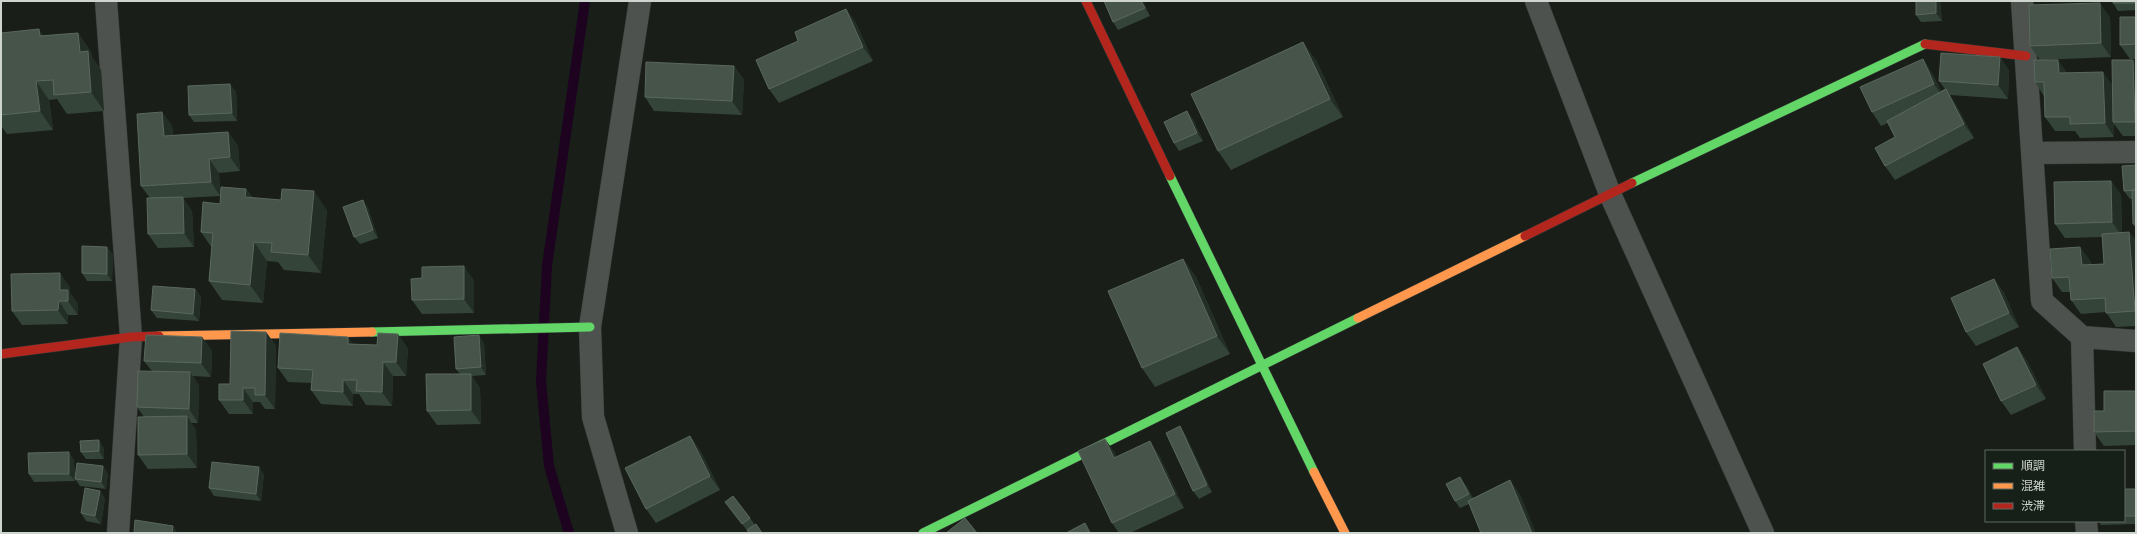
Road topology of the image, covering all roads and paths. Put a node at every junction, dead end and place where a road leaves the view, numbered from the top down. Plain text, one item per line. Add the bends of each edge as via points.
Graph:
1 (106, 1) edge
2 (640, 1) edge
3 (1086, 1) edge
4 (1536, 1) edge
5 (2022, 1) edge
6 (2026, 56) junction
7 (2136, 152) edge
8 (2033, 153) junction
9 (1610, 194) junction
10 (590, 327) junction
11 (131, 337) junction
12 (2082, 337) junction
13 (2136, 341) edge
14 (1, 354) edge
15 (1262, 366) junction
16 (2085, 450) edge
17 (2086, 522) edge
18 (118, 533) edge
19 (627, 533) edge
20 (923, 533) edge
21 (1344, 533) edge
22 (1763, 533) edge
23 (2087, 533) edge

1 - 11 street
2 - 10 street
3 - 15 street
4 - 9 street
5 - 6 street
6 - 8 street
6 - 9 street via 1927,43
7 - 8 street
8 - 12 street via 2042,301
9 - 15 street
9 - 22 street
10 - 11 street
10 - 19 street via 593,417
11 - 14 street
11 - 18 street
12 - 13 street
12 - 16 street
15 - 20 street
15 - 21 street
17 - 23 street

